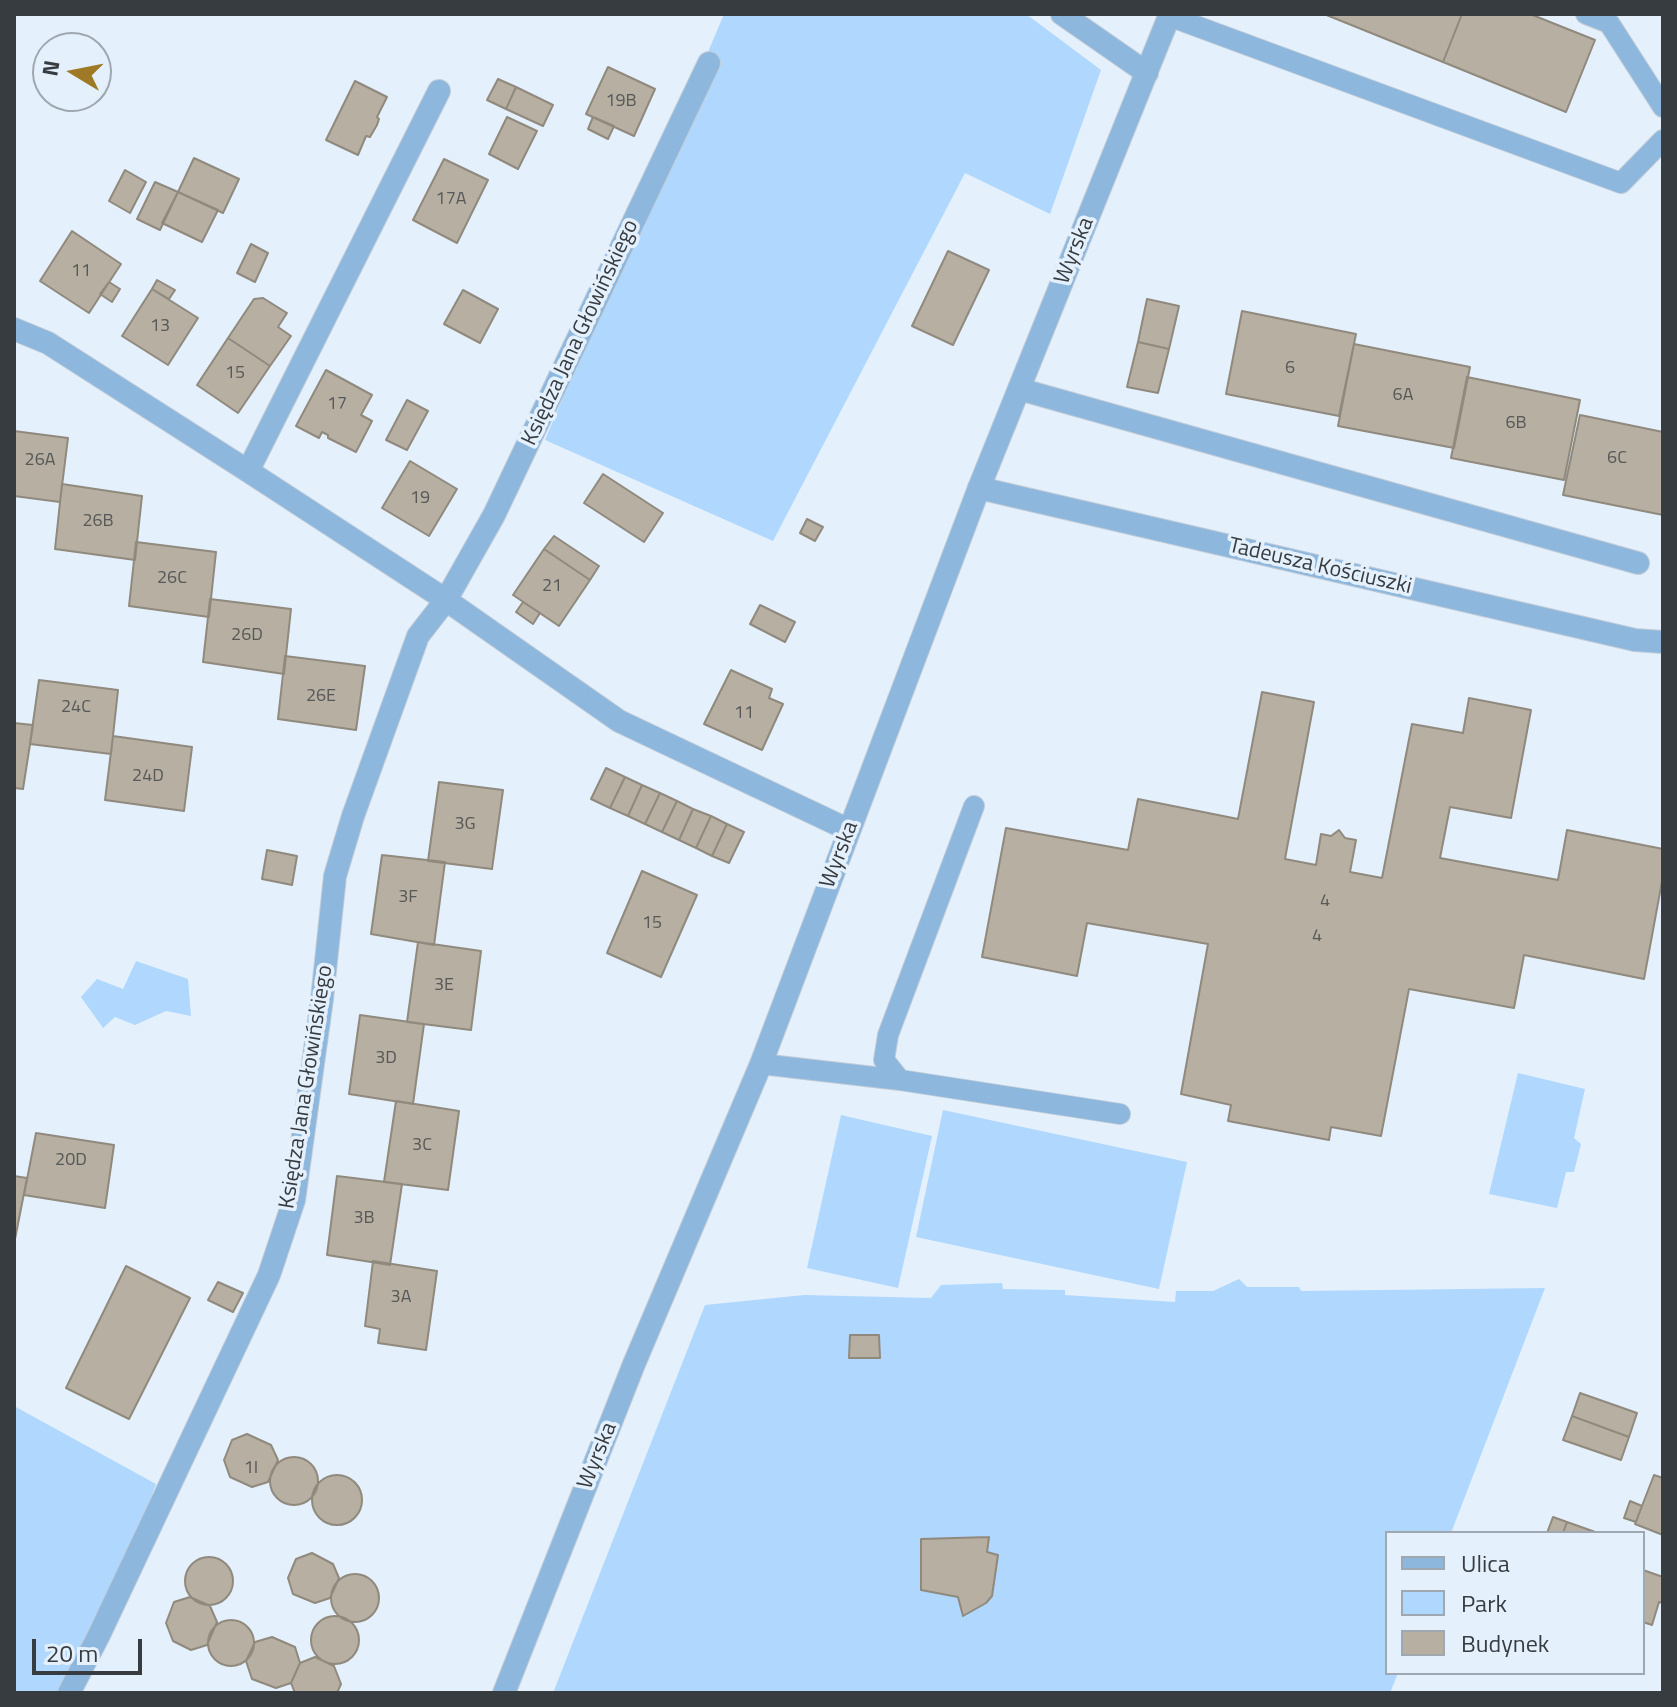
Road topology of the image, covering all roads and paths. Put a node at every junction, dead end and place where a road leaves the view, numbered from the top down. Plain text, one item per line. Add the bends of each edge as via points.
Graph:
1 (1062, 14) edge
2 (1586, 14) edge
3 (1170, 15) edge
4 (709, 63) dead end
5 (1147, 73) junction
6 (439, 91) dead end
7 (1663, 107) edge
8 (1663, 140) edge
9 (14, 329) edge
10 (1019, 389) junction
11 (248, 471) junction
12 (979, 488) junction
13 (1638, 563) dead end
14 (446, 600) junction
15 (1663, 642) edge
16 (974, 806) dead end
17 (849, 830) junction
18 (761, 1064) junction
19 (900, 1080) junction
20 (1120, 1114) dead end
21 (69, 1693) edge
22 (504, 1693) edge

1 - 5 street
2 - 7 lane via 1609,23
3 - 5 street, Wyrska
3 - 8 lane via 1621,183
4 - 14 street, Księdza Jana Głowińskiego via 494,515
5 - 10 street, Wyrska
6 - 11 street
9 - 11 street via 48,343
10 - 12 street, Wyrska
10 - 13 street
11 - 14 street
12 - 15 street, Tadeusza Kościuszki via 1635,640
12 - 17 street, Wyrska
14 - 17 street via 619,721
14 - 21 street, Księdza Jana Głowińskiego via 418,636 335,876 294,1200 269,1275
16 - 19 lane via 888,1035 884,1060
17 - 18 street, Wyrska
18 - 19 lane
18 - 22 street, Wyrska via 634,1364
19 - 20 lane

